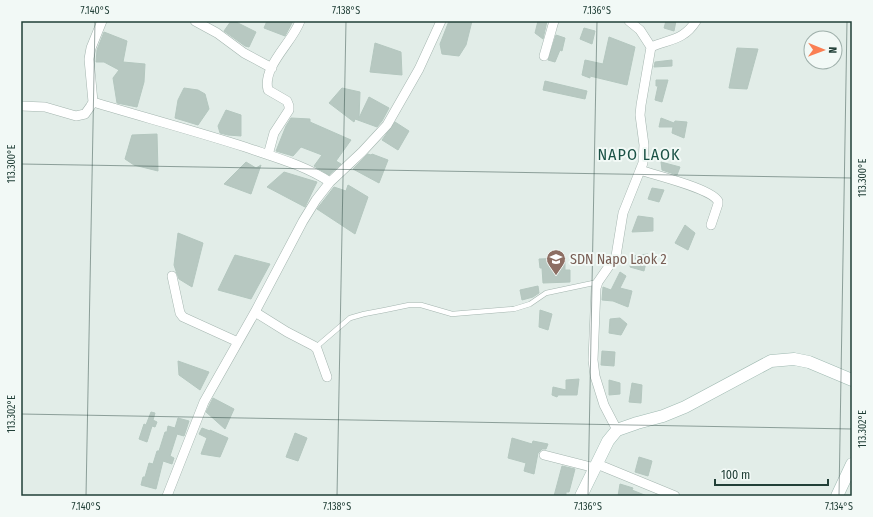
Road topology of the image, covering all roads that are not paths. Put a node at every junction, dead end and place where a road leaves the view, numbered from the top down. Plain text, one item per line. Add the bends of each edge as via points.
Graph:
1 (102, 21) edge
2 (195, 21) edge
3 (300, 21) edge
4 (441, 21) edge
5 (554, 21) edge
6 (629, 21) edge
7 (696, 21) edge
8 (651, 47) junction
9 (544, 56) dead end
10 (272, 68) junction
11 (93, 102) junction
12 (21, 106) edge
13 (268, 155) junction
14 (640, 170) junction
15 (330, 182) junction
16 (711, 225) dead end
17 (172, 276) dead end
18 (598, 282) junction
19 (255, 312) junction
20 (238, 342) junction
21 (315, 348) junction
22 (327, 377) dead end
23 (852, 380) edge
24 (617, 430) junction
25 (544, 455) dead end
26 (852, 464) edge
27 (596, 466) junction
28 (167, 496) edge
29 (581, 496) edge
30 (675, 496) edge
31 (837, 496) edge

1 - 11 street via 89,59
2 - 10 street
3 - 10 street
4 - 15 street via 420,69 387,125
5 - 9 street
6 - 8 street via 640,30
7 - 8 street via 685,34
8 - 14 street via 640,114 644,145
10 - 13 street via 267,83 268,90 290,106 274,134
11 - 12 street via 85,114 80,116 45,107
11 - 13 street
13 - 15 street via 295,164
14 - 16 street via 714,196 718,204
14 - 18 street via 623,213 616,256
15 - 19 street via 303,221
17 - 20 street via 183,317
18 - 21 lane via 546,293 530,304 514,309 452,314 421,305 409,305 364,314 350,318
18 - 24 street via 593,360 595,376 604,405
19 - 20 street
19 - 21 street
20 - 28 street via 204,402
21 - 22 street
23 - 24 street via 809,362 794,359 771,361 685,407
24 - 27 street via 608,441
25 - 27 street
26 - 31 street
27 - 29 street
27 - 30 street

